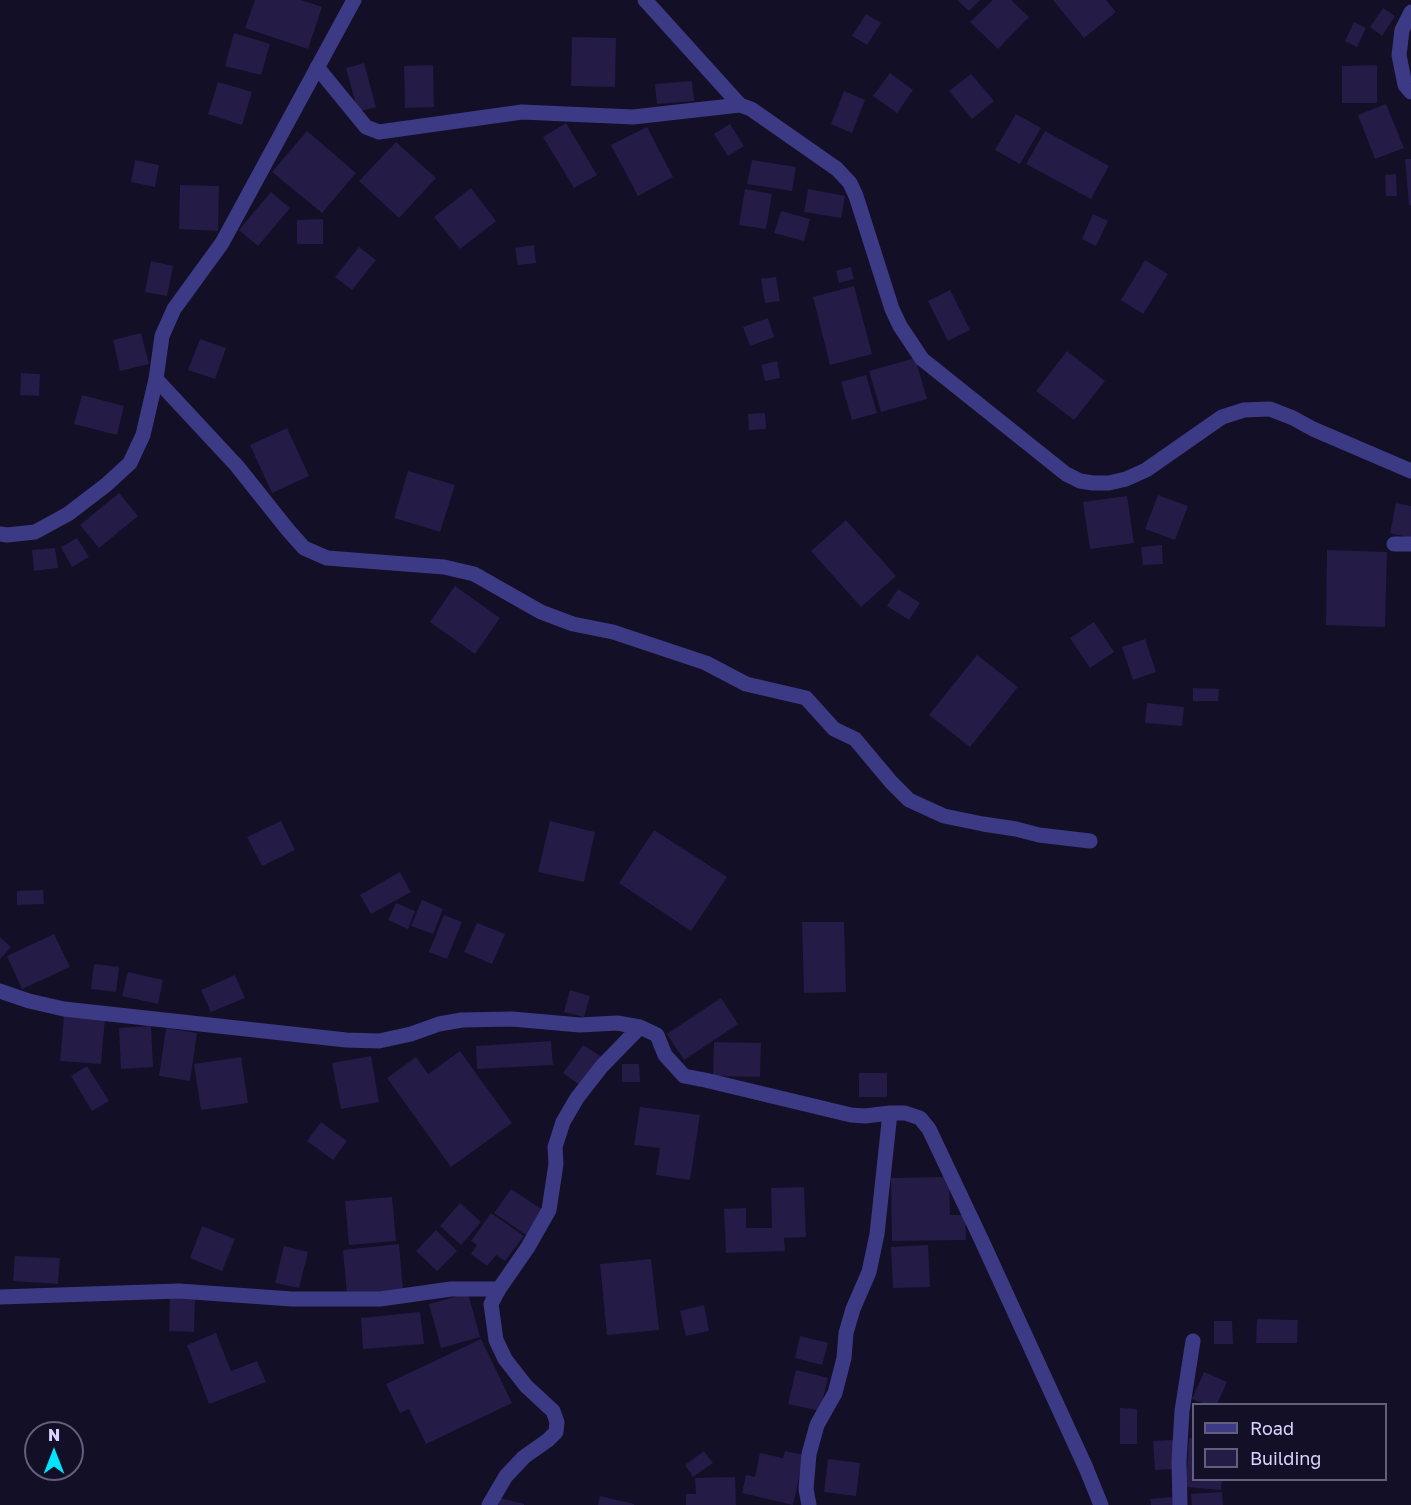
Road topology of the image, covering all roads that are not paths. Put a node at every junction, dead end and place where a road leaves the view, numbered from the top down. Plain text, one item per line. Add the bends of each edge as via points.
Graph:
1 (354, 0) edge
2 (645, 0) edge
3 (1411, 12) edge
4 (317, 67) junction
5 (1411, 92) edge
6 (740, 105) junction
7 (156, 379) junction
8 (1411, 471) edge
9 (0, 534) edge
10 (1394, 544) dead end
11 (1411, 544) edge
12 (1089, 841) dead end
13 (0, 991) edge
14 (640, 1027) junction
15 (890, 1113) junction
16 (499, 1289) junction
17 (0, 1297) edge
18 (1193, 1341) dead end
19 (489, 1505) edge
20 (809, 1505) edge
21 (1101, 1505) edge
22 (1180, 1505) edge

1 - 4 street
2 - 6 street
3 - 5 street via 1402,30 1399,55 1405,85
4 - 6 street via 366,127 379,132 522,112 633,117
4 - 7 street via 222,243 174,309 162,336
6 - 8 street via 837,169 850,183 892,309 922,359 1066,474 1092,483 1126,479 1146,470 1222,417 1244,410 1270,409
7 - 9 street via 142,435 130,463 68,514 35,532
7 - 12 street via 237,466 304,548 327,558 444,567 474,574 541,612 573,624 613,632 706,663 746,684 806,698 834,729 855,739 909,800 944,816
10 - 11 street
13 - 14 street via 64,1009 346,1040 380,1041 462,1020 617,1023
14 - 15 street via 657,1035 665,1055 684,1076 851,1115
14 - 16 street via 602,1066 563,1122 555,1147 549,1210
15 - 20 street via 877,1234 869,1272 846,1333 835,1393 817,1425 808,1454
15 - 21 street via 920,1118 929,1129
16 - 17 street via 451,1289 380,1299 292,1299 179,1291
16 - 19 street via 491,1304 496,1340 505,1359 553,1411 557,1422 556,1432 506,1476
18 - 22 street via 1182,1411

